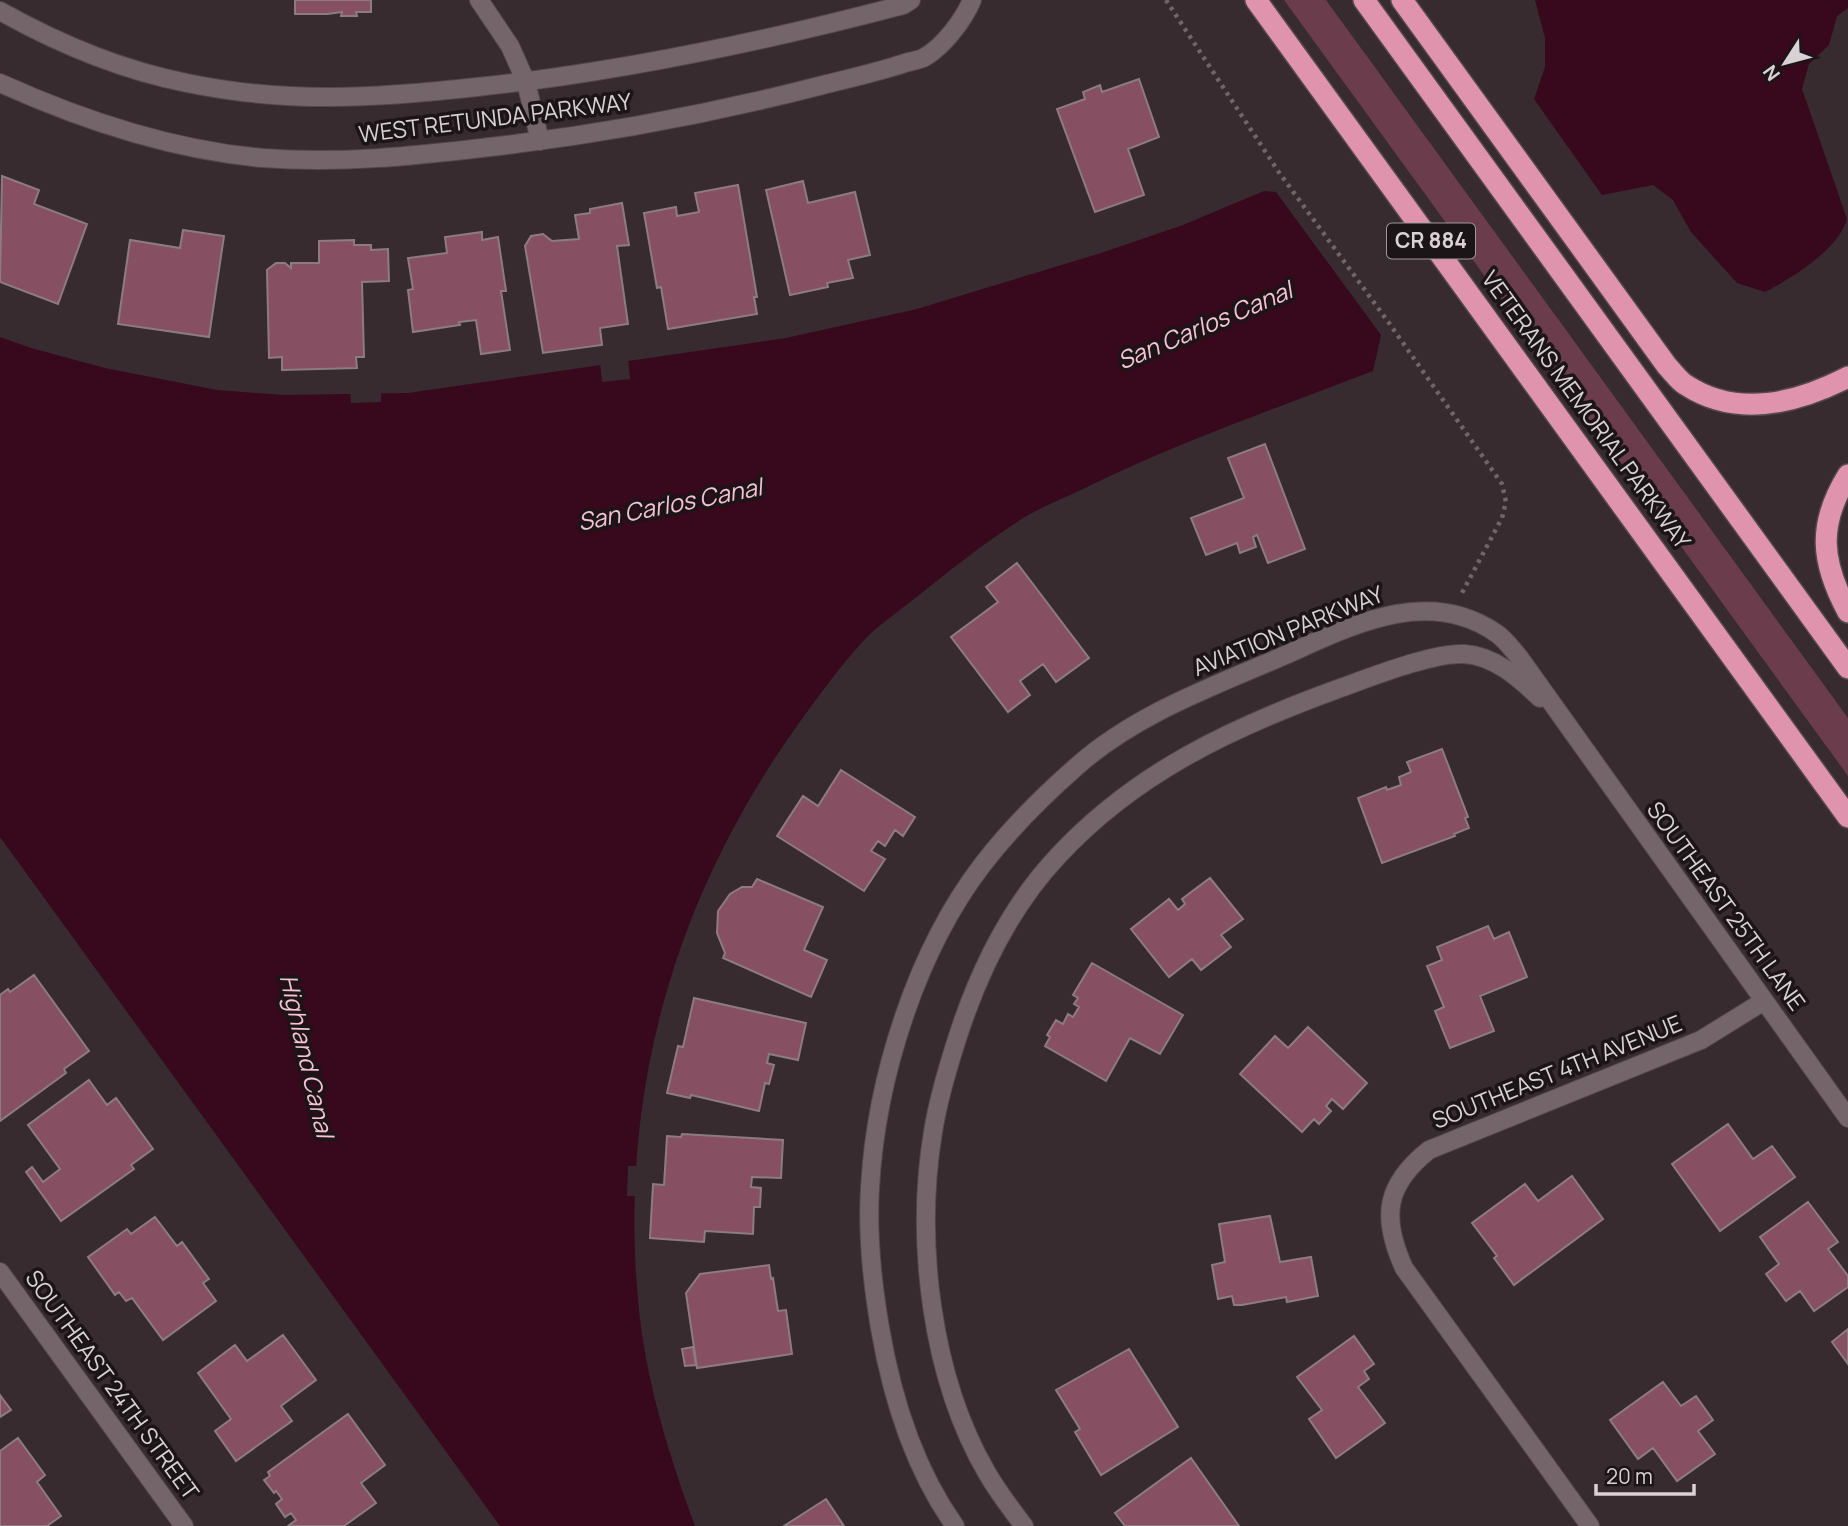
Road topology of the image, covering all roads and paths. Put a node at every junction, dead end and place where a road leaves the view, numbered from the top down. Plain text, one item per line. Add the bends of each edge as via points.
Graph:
1 (479, 0) edge
2 (911, 0) edge
3 (972, 0) edge
4 (1166, 0) edge
5 (1256, 0) edge
6 (1364, 0) edge
7 (1402, 0) edge
8 (0, 11) edge
9 (526, 82) junction
10 (0, 83) edge
11 (540, 141) junction
12 (1848, 377) edge
13 (1848, 475) edge
14 (1460, 598) dead end
15 (1848, 612) edge
16 (1848, 668) edge
17 (1565, 723) junction
18 (1848, 817) edge
19 (1764, 1000) junction
20 (1848, 1118) edge
21 (0, 1272) edge
22 (184, 1526) edge
23 (955, 1526) edge
24 (1024, 1526) edge
25 (1590, 1526) edge

1 - 9 street via 510,46
2 - 9 street, WEST RETUNDA PARKWAY via 778,37 653,63
3 - 11 street, WEST RETUNDA PARKWAY via 947,36 925,57 697,115
4 - 14 path via 1278,171 1502,484 1506,502 1502,517
5 - 18 highway, VETERANS MEMORIAL PARKWAY / CR 884
6 - 16 highway
7 - 12 highway via 1685,385 1713,398 1749,406 1785,402
8 - 9 street, WEST RETUNDA PARKWAY via 79,50 134,70 237,92 339,99
9 - 11 street
10 - 11 street, WEST RETUNDA PARKWAY via 90,121 153,140 260,158 368,160
13 - 15 highway via 1829,514 1826,558
17 - 19 street, SOUTHEAST 25TH LANE
17 - 23 street, AVIATION PARKWAY via 1498,635 1453,613 1400,612 1174,703 1112,740 1068,774 982,865 932,949 909,1005 883,1092 869,1189 872,1279 897,1407 927,1479
17 - 24 street via 1527,686 1486,659 1462,654 1386,672 1282,709 1191,752 1102,814 1057,857 1026,897 974,987 943,1082 926,1188 933,1310 953,1395 986,1472
19 - 20 street, SOUTHEAST 25TH LANE
19 - 25 street, SOUTHEAST 4TH AVENUE via 1701,1040 1429,1150 1404,1172 1396,1186 1390,1228 1404,1268
21 - 22 street, SOUTHEAST 24TH STREET

